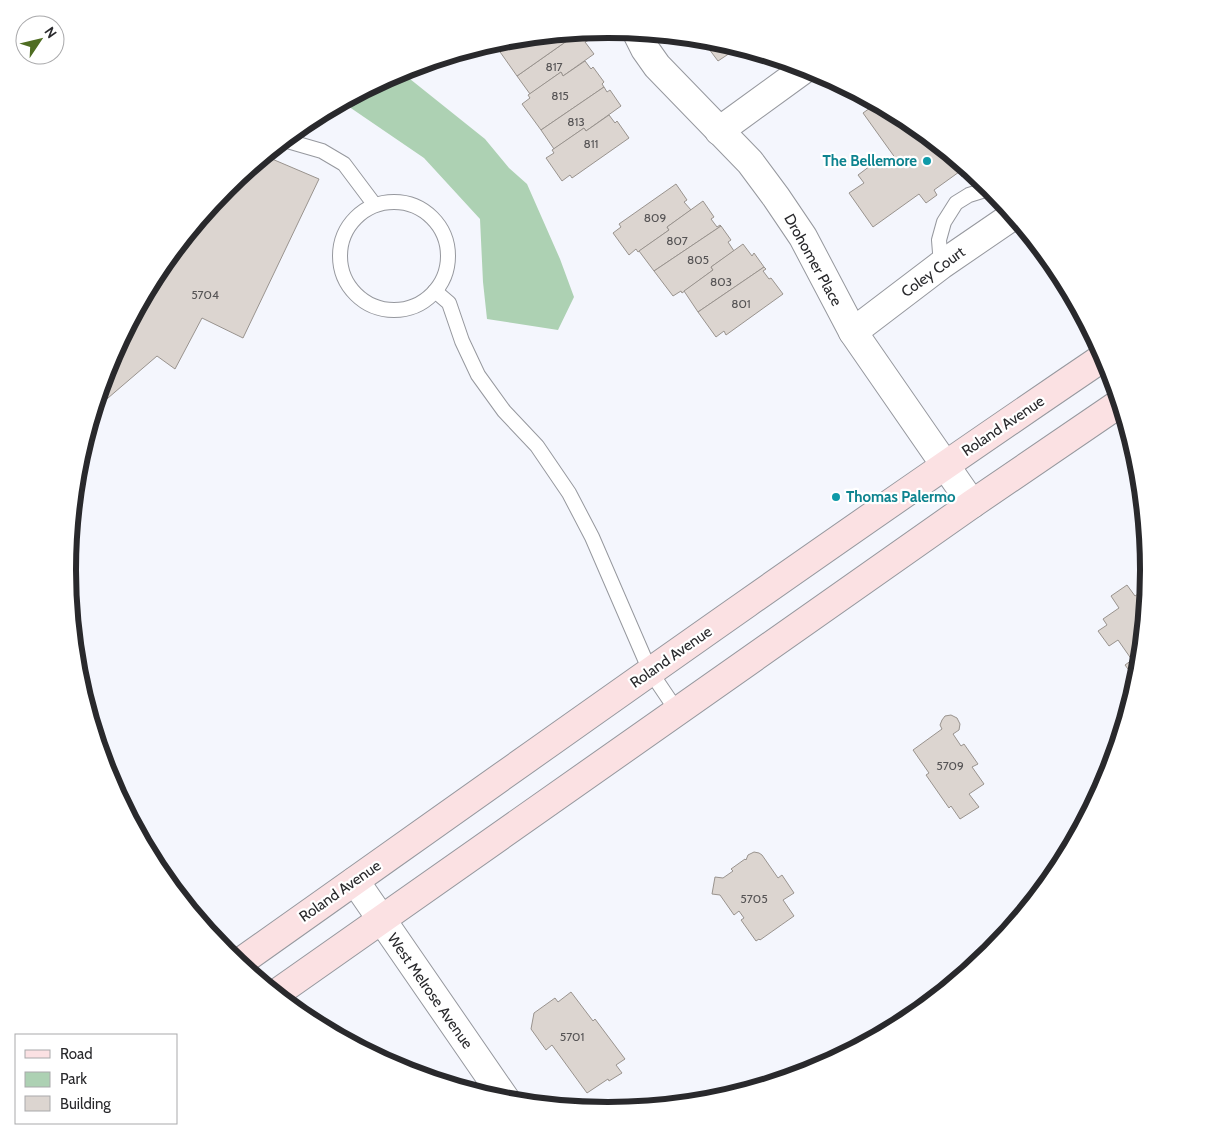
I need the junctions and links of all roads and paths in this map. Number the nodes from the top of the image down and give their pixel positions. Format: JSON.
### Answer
{"nodes":[{"id":1,"x":640,"y":39,"type":"edge"},
{"id":2,"x":799,"y":73,"type":"edge"},
{"id":3,"x":719,"y":131,"type":"junction"},
{"id":4,"x":292,"y":142,"type":"edge"},
{"id":5,"x":982,"y":191,"type":"edge"},
{"id":6,"x":374,"y":204,"type":"junction"},
{"id":7,"x":1008,"y":219,"type":"edge"},
{"id":8,"x":942,"y":265,"type":"junction"},
{"id":9,"x":435,"y":291,"type":"junction"},
{"id":10,"x":853,"y":332,"type":"junction"},
{"id":11,"x":1098,"y":361,"type":"edge"},
{"id":12,"x":1115,"y":407,"type":"edge"},
{"id":13,"x":944,"y":465,"type":"junction"},
{"id":14,"x":972,"y":504,"type":"junction"},
{"id":15,"x":650,"y":671,"type":"junction"},
{"id":16,"x":677,"y":711,"type":"junction"},
{"id":17,"x":355,"y":881,"type":"junction"},
{"id":18,"x":382,"y":920,"type":"junction"},
{"id":19,"x":246,"y":958,"type":"edge"},
{"id":20,"x":283,"y":990,"type":"edge"},
{"id":21,"x":499,"y":1090,"type":"edge"}],
"edges":[{"from":1,"to":3,"type":"street","name":"Drohomer Place"},
{"from":2,"to":3,"type":"street"},
{"from":3,"to":10,"type":"street","name":"Drohomer Place"},
{"from":4,"to":6,"type":"lane"},
{"from":5,"to":8,"type":"lane"},
{"from":6,"to":9,"type":"lane"},
{"from":6,"to":9,"type":"lane"},
{"from":7,"to":8,"type":"street","name":"Coley Court"},
{"from":8,"to":10,"type":"street","name":"Coley Court"},
{"from":9,"to":15,"type":"lane"},
{"from":10,"to":13,"type":"street","name":"Drohomer Place"},
{"from":11,"to":13,"type":"street","name":"Roland Avenue"},
{"from":12,"to":14,"type":"street"},
{"from":13,"to":14,"type":"street","name":"Drohomer Place"},
{"from":13,"to":15,"type":"street","name":"Roland Avenue"},
{"from":14,"to":16,"type":"street"},
{"from":15,"to":16,"type":"lane"},
{"from":15,"to":17,"type":"street","name":"Roland Avenue"},
{"from":16,"to":18,"type":"street"},
{"from":17,"to":18,"type":"street","name":"West Melrose Avenue"},
{"from":17,"to":19,"type":"street","name":"Roland Avenue"},
{"from":18,"to":20,"type":"street"},
{"from":18,"to":21,"type":"street","name":"West Melrose Avenue"}]}
